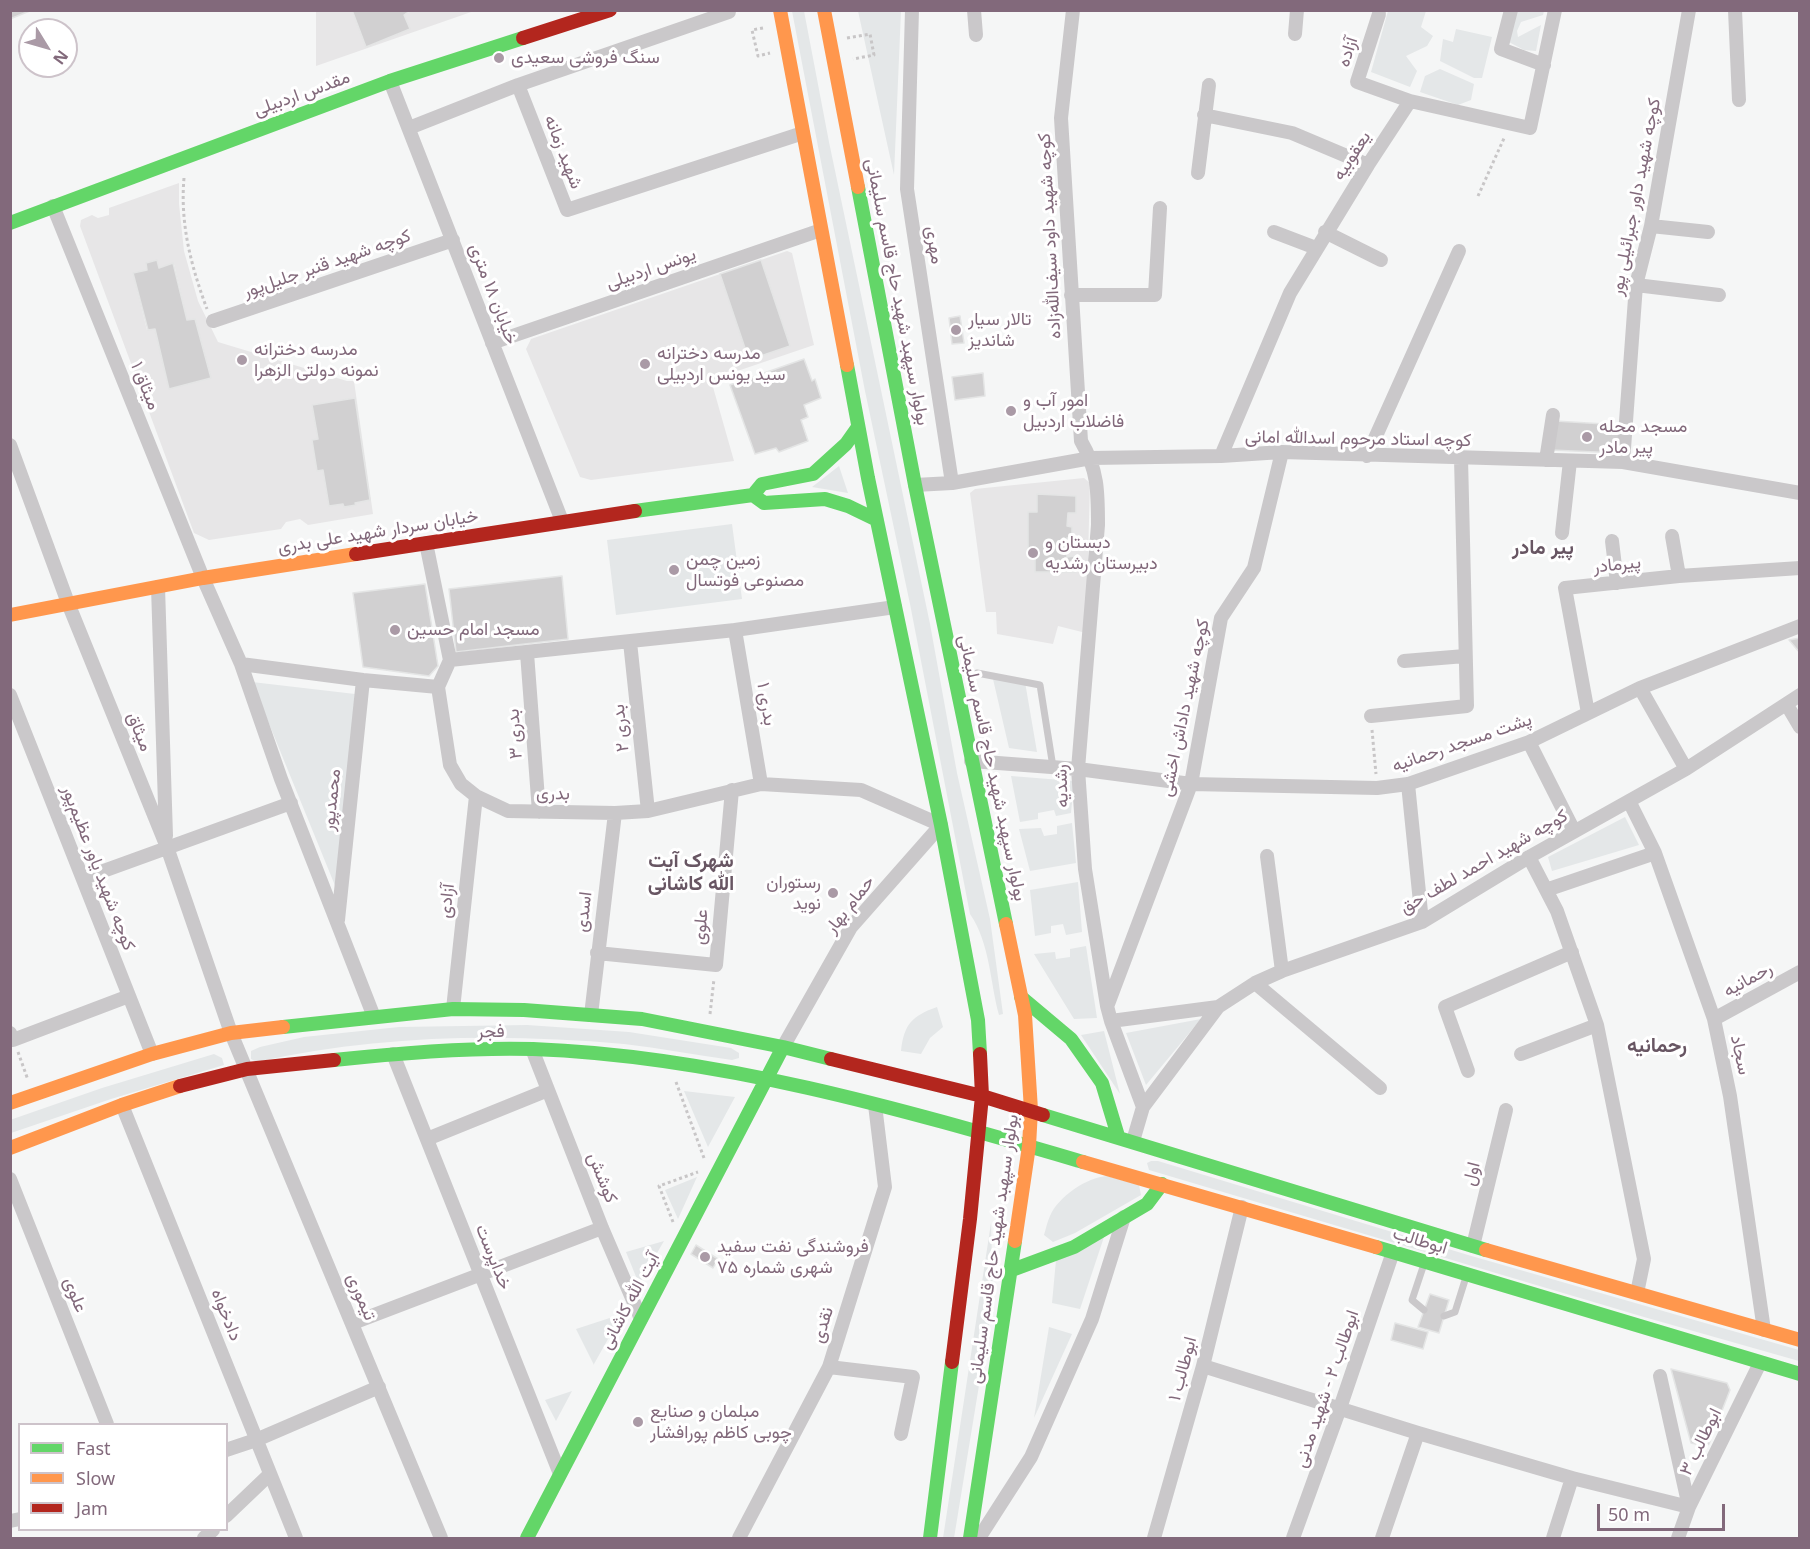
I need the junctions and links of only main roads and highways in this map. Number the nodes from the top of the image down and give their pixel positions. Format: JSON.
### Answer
{"nodes":[{"id":1,"x":610,"y":10,"type":"edge"},
{"id":2,"x":780,"y":10,"type":"edge"},
{"id":3,"x":824,"y":10,"type":"edge"},
{"id":4,"x":10,"y":223,"type":"edge"},
{"id":5,"x":858,"y":427,"type":"junction"},
{"id":6,"x":753,"y":495,"type":"junction"},
{"id":7,"x":877,"y":520,"type":"junction"},
{"id":8,"x":10,"y":615,"type":"edge"},
{"id":9,"x":1021,"y":997,"type":"junction"},
{"id":10,"x":783,"y":1047,"type":"junction"},
{"id":11,"x":765,"y":1080,"type":"junction"},
{"id":12,"x":982,"y":1096,"type":"junction"},
{"id":13,"x":10,"y":1103,"type":"edge"},
{"id":14,"x":1031,"y":1110,"type":"junction"},
{"id":15,"x":978,"y":1132,"type":"junction"},
{"id":16,"x":1118,"y":1136,"type":"junction"},
{"id":17,"x":1029,"y":1146,"type":"junction"},
{"id":18,"x":10,"y":1148,"type":"edge"},
{"id":19,"x":1162,"y":1184,"type":"junction"},
{"id":20,"x":1012,"y":1270,"type":"junction"},
{"id":21,"x":1800,"y":1340,"type":"edge"},
{"id":22,"x":1800,"y":1374,"type":"edge"},
{"id":23,"x":527,"y":1539,"type":"edge"},
{"id":24,"x":930,"y":1539,"type":"edge"},
{"id":25,"x":970,"y":1539,"type":"edge"}],
"edges":[{"from":1,"to":4,"type":"main road","name":"مقدس اردبیلی"},
{"from":2,"to":5,"type":"main road","name":"بولوار سپهبد شهید حاج قاسم سلیمانی"},
{"from":3,"to":9,"type":"main road","name":"بولوار سپهبد شهید حاج قاسم سلیمانی"},
{"from":5,"to":6,"type":"main road","name":"خیابان سردار شهید علی بدری"},
{"from":5,"to":7,"type":"main road","name":"بولوار سپهبد شهید حاج قاسم سلیمانی"},
{"from":6,"to":7,"type":"main road","name":"خیابان سردار شهید علی بدری"},
{"from":6,"to":8,"type":"main road","name":"خیابان سردار شهید علی بدری"},
{"from":7,"to":12,"type":"main road","name":"بولوار سپهبد شهید حاج قاسم سلیمانی"},
{"from":9,"to":14,"type":"main road","name":"بولوار سپهبد شهید حاج قاسم سلیمانی"},
{"from":9,"to":16,"type":"main road"},
{"from":10,"to":11,"type":"main road","name":"آیت الله کاشانی"},
{"from":10,"to":12,"type":"main road","name":"فجر"},
{"from":10,"to":13,"type":"main road","name":"فجر"},
{"from":11,"to":15,"type":"main road","name":"فجر"},
{"from":11,"to":18,"type":"main road","name":"فجر"},
{"from":11,"to":23,"type":"main road","name":"آیت الله کاشانی"},
{"from":12,"to":14,"type":"main road","name":"فجر"},
{"from":12,"to":15,"type":"main road","name":"بولوار سپهبد شهید حاج قاسم سلیمانی"},
{"from":14,"to":16,"type":"main road","name":"ابوطالب"},
{"from":14,"to":17,"type":"main road","name":"بولوار سپهبد شهید حاج قاسم سلیمانی"},
{"from":15,"to":17,"type":"main road","name":"فجر"},
{"from":15,"to":24,"type":"main road","name":"بولوار سپهبد شهید حاج قاسم سلیمانی"},
{"from":16,"to":21,"type":"main road","name":"ابوطالب"},
{"from":17,"to":19,"type":"main road","name":"ابوطالب"},
{"from":17,"to":20,"type":"main road","name":"بولوار سپهبد شهید حاج قاسم سلیمانی"},
{"from":19,"to":20,"type":"main road"},
{"from":19,"to":22,"type":"main road","name":"ابوطالب"},
{"from":20,"to":25,"type":"main road","name":"بولوار سپهبد شهید حاج قاسم سلیمانی"}]}
